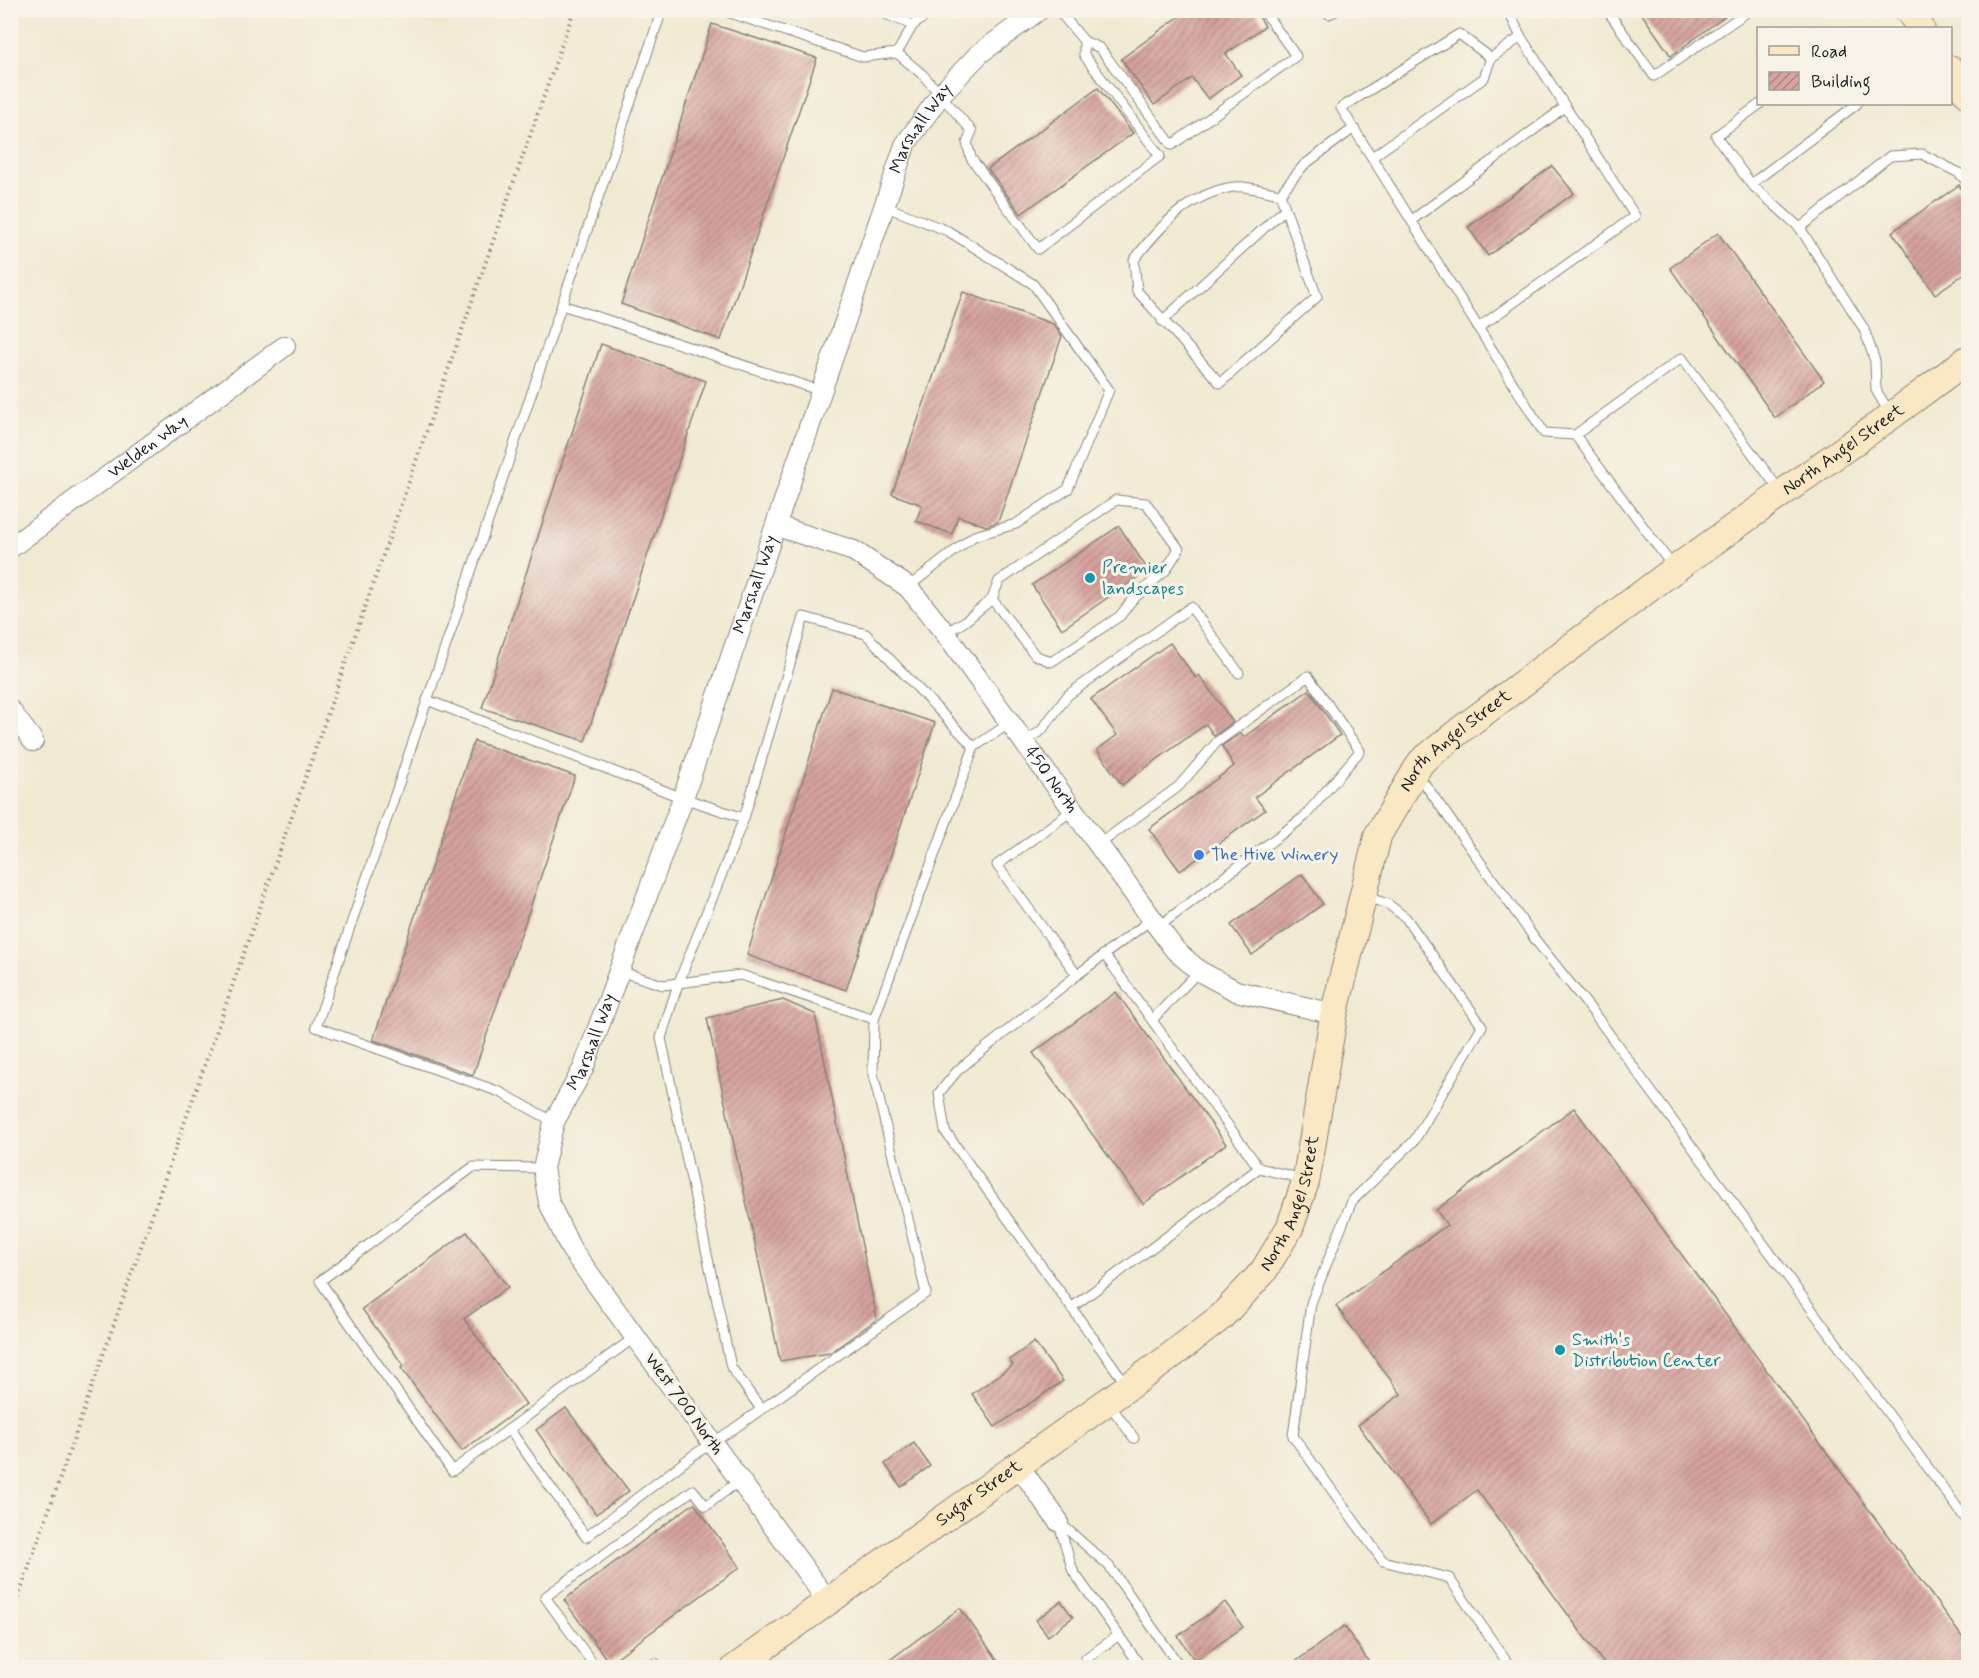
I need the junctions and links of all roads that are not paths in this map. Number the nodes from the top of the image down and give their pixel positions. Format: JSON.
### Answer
{"nodes":[{"id":1,"x":662,"y":10,"type":"edge"},
{"id":2,"x":721,"y":10,"type":"edge"},
{"id":3,"x":874,"y":10,"type":"edge"},
{"id":4,"x":934,"y":10,"type":"edge"},
{"id":5,"x":1039,"y":10,"type":"edge"},
{"id":6,"x":1058,"y":10,"type":"edge"},
{"id":7,"x":1263,"y":10,"type":"edge"},
{"id":8,"x":1325,"y":10,"type":"edge"},
{"id":9,"x":1338,"y":10,"type":"edge"},
{"id":10,"x":1508,"y":10,"type":"edge"},
{"id":11,"x":1607,"y":10,"type":"edge"},
{"id":12,"x":1750,"y":10,"type":"edge"},
{"id":13,"x":1908,"y":10,"type":"edge"},
{"id":14,"x":913,"y":25,"type":"junction"},
{"id":15,"x":1920,"y":27,"type":"edge"},
{"id":16,"x":1521,"y":37,"type":"junction"},
{"id":17,"x":1084,"y":41,"type":"junction"},
{"id":18,"x":897,"y":53,"type":"junction"},
{"id":19,"x":1491,"y":58,"type":"junction"},
{"id":20,"x":1952,"y":72,"type":"edge"},
{"id":21,"x":941,"y":94,"type":"junction"},
{"id":22,"x":1968,"y":94,"type":"edge"},
{"id":23,"x":1759,"y":105,"type":"edge"},
{"id":24,"x":1856,"y":105,"type":"edge"},
{"id":25,"x":1565,"y":106,"type":"junction"},
{"id":26,"x":1354,"y":128,"type":"junction"},
{"id":27,"x":1372,"y":157,"type":"junction"},
{"id":28,"x":1968,"y":183,"type":"edge"},
{"id":29,"x":1751,"y":184,"type":"junction"},
{"id":30,"x":1280,"y":194,"type":"junction"},
{"id":31,"x":884,"y":206,"type":"junction"},
{"id":32,"x":1285,"y":209,"type":"junction"},
{"id":33,"x":1412,"y":220,"type":"junction"},
{"id":34,"x":1800,"y":228,"type":"junction"},
{"id":35,"x":562,"y":305,"type":"junction"},
{"id":36,"x":1162,"y":321,"type":"junction"},
{"id":37,"x":1478,"y":328,"type":"junction"},
{"id":38,"x":285,"y":346,"type":"dead end"},
{"id":39,"x":1968,"y":359,"type":"edge"},
{"id":40,"x":821,"y":391,"type":"junction"},
{"id":41,"x":1891,"y":416,"type":"junction"},
{"id":42,"x":1575,"y":435,"type":"junction"},
{"id":43,"x":1781,"y":493,"type":"junction"},
{"id":44,"x":777,"y":526,"type":"junction"},
{"id":45,"x":10,"y":548,"type":"edge"},
{"id":46,"x":1674,"y":569,"type":"junction"},
{"id":47,"x":908,"y":587,"type":"junction"},
{"id":48,"x":992,"y":599,"type":"junction"},
{"id":49,"x":945,"y":633,"type":"junction"},
{"id":50,"x":1239,"y":673,"type":"dead end"},
{"id":51,"x":427,"y":700,"type":"junction"},
{"id":52,"x":10,"y":710,"type":"edge"},
{"id":53,"x":1010,"y":723,"type":"junction"},
{"id":54,"x":33,"y":741,"type":"dead end"},
{"id":55,"x":1024,"y":742,"type":"junction"},
{"id":56,"x":974,"y":747,"type":"junction"},
{"id":57,"x":1416,"y":771,"type":"junction"},
{"id":58,"x":683,"y":798,"type":"junction"},
{"id":59,"x":1073,"y":810,"type":"junction"},
{"id":60,"x":744,"y":818,"type":"junction"},
{"id":61,"x":1098,"y":845,"type":"junction"},
{"id":62,"x":1363,"y":896,"type":"junction"},
{"id":63,"x":1155,"y":923,"type":"junction"},
{"id":64,"x":1104,"y":954,"type":"junction"},
{"id":65,"x":619,"y":971,"type":"junction"},
{"id":66,"x":1199,"y":971,"type":"junction"},
{"id":67,"x":1077,"y":975,"type":"junction"},
{"id":68,"x":678,"y":984,"type":"junction"},
{"id":69,"x":1334,"y":1014,"type":"junction"},
{"id":70,"x":874,"y":1019,"type":"junction"},
{"id":71,"x":1152,"y":1020,"type":"junction"},
{"id":72,"x":554,"y":1122,"type":"junction"},
{"id":73,"x":543,"y":1168,"type":"junction"},
{"id":74,"x":1259,"y":1168,"type":"junction"},
{"id":75,"x":1306,"y":1180,"type":"junction"},
{"id":76,"x":549,"y":1203,"type":"joint"},
{"id":77,"x":1071,"y":1308,"type":"junction"},
{"id":78,"x":1221,"y":1317,"type":"joint"},
{"id":79,"x":635,"y":1337,"type":"junction"},
{"id":80,"x":1118,"y":1394,"type":"junction"},
{"id":81,"x":761,"y":1409,"type":"junction"},
{"id":82,"x":509,"y":1429,"type":"junction"},
{"id":83,"x":1134,"y":1438,"type":"dead end"},
{"id":84,"x":712,"y":1443,"type":"junction"},
{"id":85,"x":1018,"y":1465,"type":"junction"},
{"id":86,"x":740,"y":1480,"type":"junction"},
{"id":87,"x":1058,"y":1521,"type":"junction"},
{"id":88,"x":1968,"y":1522,"type":"edge"},
{"id":89,"x":827,"y":1600,"type":"junction"},
{"id":90,"x":1119,"y":1635,"type":"junction"},
{"id":91,"x":596,"y":1668,"type":"edge"},
{"id":92,"x":648,"y":1668,"type":"edge"},
{"id":93,"x":659,"y":1668,"type":"edge"},
{"id":94,"x":735,"y":1668,"type":"edge"},
{"id":95,"x":1092,"y":1668,"type":"edge"},
{"id":96,"x":1142,"y":1668,"type":"edge"},
{"id":97,"x":1181,"y":1668,"type":"edge"},
{"id":98,"x":1511,"y":1668,"type":"edge"}],
"edges":[{"from":1,"to":35,"type":"lane"},
{"from":2,"to":18,"type":"lane"},
{"from":3,"to":14,"type":"lane"},
{"from":4,"to":14,"type":"lane"},
{"from":5,"to":21,"type":"street","name":"Marshall Way"},
{"from":6,"to":17,"type":"lane"},
{"from":7,"to":17,"type":"lane"},
{"from":8,"to":9,"type":"lane"},
{"from":10,"to":16,"type":"lane"},
{"from":11,"to":12,"type":"lane"},
{"from":13,"to":15,"type":"street"},
{"from":14,"to":18,"type":"lane"},
{"from":16,"to":19,"type":"lane"},
{"from":16,"to":25,"type":"lane"},
{"from":17,"to":21,"type":"lane"},
{"from":18,"to":21,"type":"lane"},
{"from":19,"to":26,"type":"lane"},
{"from":19,"to":27,"type":"lane"},
{"from":20,"to":22,"type":"street"},
{"from":21,"to":31,"type":"street","name":"Marshall Way"},
{"from":23,"to":29,"type":"lane"},
{"from":24,"to":29,"type":"lane"},
{"from":25,"to":33,"type":"lane"},
{"from":25,"to":37,"type":"lane"},
{"from":26,"to":27,"type":"lane"},
{"from":26,"to":30,"type":"lane"},
{"from":27,"to":33,"type":"lane"},
{"from":28,"to":34,"type":"lane"},
{"from":29,"to":34,"type":"lane"},
{"from":30,"to":32,"type":"lane"},
{"from":30,"to":36,"type":"lane"},
{"from":31,"to":40,"type":"street","name":"Marshall Way"},
{"from":31,"to":47,"type":"lane"},
{"from":32,"to":36,"type":"lane"},
{"from":32,"to":36,"type":"lane"},
{"from":33,"to":37,"type":"lane"},
{"from":34,"to":41,"type":"lane"},
{"from":35,"to":40,"type":"lane"},
{"from":35,"to":51,"type":"lane"},
{"from":37,"to":42,"type":"lane"},
{"from":38,"to":45,"type":"street","name":"Welden Way"},
{"from":39,"to":41,"type":"street","name":"North Angel Street"},
{"from":40,"to":44,"type":"street","name":"Marshall Way"},
{"from":41,"to":43,"type":"street","name":"North Angel Street"},
{"from":42,"to":43,"type":"lane"},
{"from":42,"to":46,"type":"lane"},
{"from":43,"to":46,"type":"street","name":"North Angel Street"},
{"from":44,"to":47,"type":"street","name":"450 North"},
{"from":44,"to":58,"type":"street","name":"Marshall Way"},
{"from":46,"to":57,"type":"street","name":"North Angel Street"},
{"from":47,"to":49,"type":"street","name":"450 North"},
{"from":48,"to":48,"type":"lane"},
{"from":48,"to":49,"type":"lane"},
{"from":49,"to":53,"type":"street","name":"450 North"},
{"from":50,"to":55,"type":"lane"},
{"from":51,"to":58,"type":"lane"},
{"from":51,"to":72,"type":"lane"},
{"from":52,"to":54,"type":"street"},
{"from":53,"to":55,"type":"street","name":"450 North"},
{"from":53,"to":56,"type":"lane"},
{"from":55,"to":59,"type":"street","name":"450 North"},
{"from":56,"to":60,"type":"lane"},
{"from":56,"to":70,"type":"lane"},
{"from":57,"to":62,"type":"street","name":"North Angel Street"},
{"from":57,"to":88,"type":"lane"},
{"from":58,"to":60,"type":"lane"},
{"from":58,"to":65,"type":"street","name":"Marshall Way"},
{"from":59,"to":61,"type":"street","name":"450 North"},
{"from":59,"to":67,"type":"lane"},
{"from":60,"to":68,"type":"lane"},
{"from":61,"to":63,"type":"street","name":"450 North"},
{"from":61,"to":63,"type":"lane"},
{"from":62,"to":69,"type":"street","name":"North Angel Street"},
{"from":62,"to":98,"type":"lane"},
{"from":63,"to":64,"type":"lane"},
{"from":63,"to":66,"type":"street","name":"450 North"},
{"from":64,"to":67,"type":"lane"},
{"from":64,"to":71,"type":"lane"},
{"from":65,"to":68,"type":"lane"},
{"from":65,"to":72,"type":"street","name":"Marshall Way"},
{"from":66,"to":69,"type":"street","name":"450 North"},
{"from":66,"to":71,"type":"lane"},
{"from":67,"to":77,"type":"lane"},
{"from":68,"to":70,"type":"lane"},
{"from":68,"to":81,"type":"lane"},
{"from":69,"to":75,"type":"street","name":"North Angel Street"},
{"from":70,"to":81,"type":"lane"},
{"from":71,"to":74,"type":"lane"},
{"from":72,"to":73,"type":"street","name":"Marshall Way"},
{"from":73,"to":76,"type":"street","name":"Marshall Way"},
{"from":73,"to":82,"type":"lane"},
{"from":74,"to":75,"type":"lane"},
{"from":74,"to":77,"type":"lane"},
{"from":75,"to":78,"type":"street","name":"North Angel Street"},
{"from":76,"to":79,"type":"street","name":"West 700 North"},
{"from":77,"to":80,"type":"lane"},
{"from":78,"to":80,"type":"street","name":"Sugar Street"},
{"from":79,"to":82,"type":"lane"},
{"from":79,"to":84,"type":"street","name":"West 700 North"},
{"from":80,"to":83,"type":"lane"},
{"from":80,"to":85,"type":"street","name":"Sugar Street"},
{"from":81,"to":84,"type":"lane"},
{"from":82,"to":84,"type":"lane"},
{"from":84,"to":86,"type":"street","name":"West 700 North"},
{"from":85,"to":87,"type":"street"},
{"from":85,"to":89,"type":"street","name":"Sugar Street"},
{"from":86,"to":89,"type":"street","name":"West 700 North"},
{"from":86,"to":91,"type":"lane"},
{"from":87,"to":90,"type":"lane"},
{"from":87,"to":97,"type":"lane"},
{"from":89,"to":94,"type":"street","name":"Sugar Street"},
{"from":90,"to":95,"type":"lane"},
{"from":90,"to":96,"type":"lane"},
{"from":92,"to":93,"type":"lane"}]}
